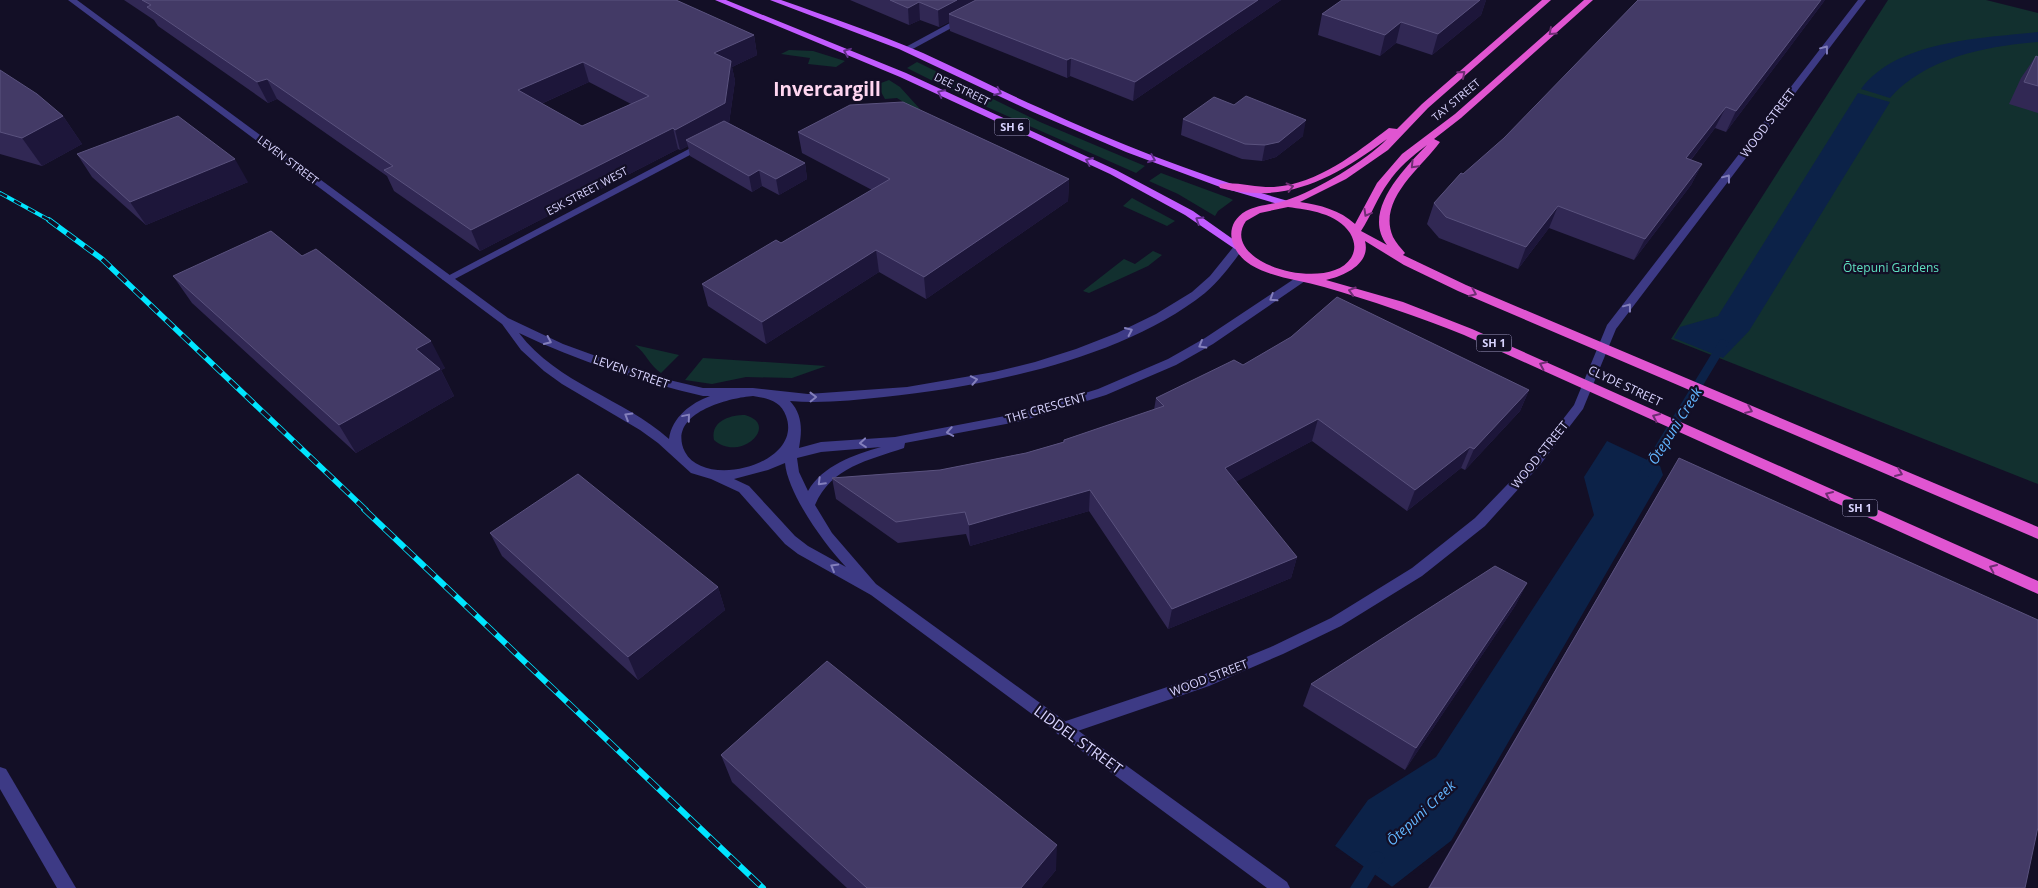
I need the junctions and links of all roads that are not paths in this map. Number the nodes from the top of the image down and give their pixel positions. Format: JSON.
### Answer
{"nodes":[{"id":1,"x":72,"y":0,"type":"edge"},
{"id":2,"x":719,"y":0,"type":"edge"},
{"id":3,"x":774,"y":0,"type":"edge"},
{"id":4,"x":1547,"y":0,"type":"edge"},
{"id":5,"x":1589,"y":0,"type":"edge"},
{"id":6,"x":1862,"y":0,"type":"edge"},
{"id":7,"x":974,"y":14,"type":"edge"},
{"id":8,"x":906,"y":49,"type":"junction"},
{"id":9,"x":1425,"y":106,"type":"junction"},
{"id":10,"x":1458,"y":116,"type":"junction"},
{"id":11,"x":713,"y":139,"type":"edge"},
{"id":12,"x":1224,"y":186,"type":"junction"},
{"id":13,"x":1288,"y":204,"type":"junction"},
{"id":14,"x":1355,"y":232,"type":"junction"},
{"id":15,"x":1239,"y":247,"type":"junction"},
{"id":16,"x":1429,"y":272,"type":"junction"},
{"id":17,"x":447,"y":278,"type":"junction"},
{"id":18,"x":1304,"y":278,"type":"junction"},
{"id":19,"x":504,"y":321,"type":"junction"},
{"id":20,"x":1603,"y":348,"type":"junction"},
{"id":21,"x":1587,"y":385,"type":"junction"},
{"id":22,"x":736,"y":392,"type":"junction"},
{"id":23,"x":764,"y":394,"type":"junction"},
{"id":24,"x":796,"y":426,"type":"junction"},
{"id":25,"x":929,"y":436,"type":"junction"},
{"id":26,"x":790,"y":455,"type":"junction"},
{"id":27,"x":680,"y":456,"type":"junction"},
{"id":28,"x":763,"y":467,"type":"junction"},
{"id":29,"x":715,"y":475,"type":"junction"},
{"id":30,"x":809,"y":504,"type":"junction"},
{"id":31,"x":2038,"y":533,"type":"edge"},
{"id":32,"x":2038,"y":588,"type":"edge"},
{"id":33,"x":876,"y":591,"type":"junction"},
{"id":34,"x":1063,"y":729,"type":"junction"},
{"id":35,"x":0,"y":774,"type":"edge"},
{"id":36,"x":67,"y":888,"type":"edge"},
{"id":37,"x":1281,"y":888,"type":"edge"}],
"edges":[{"from":1,"to":17,"type":"street","name":"LEVEN STREET"},
{"from":15,"to":2,"type":"main road","name":"DEE STREET","number":"SH 6","one_way":true},
{"from":3,"to":8,"type":"main road","name":"DEE STREET","number":"SH 6"},
{"from":9,"to":4,"type":"highway","name":"TAY STREET","one_way":true},
{"from":5,"to":10,"type":"highway","name":"TAY STREET","one_way":true},
{"from":20,"to":6,"type":"street","name":"WOOD STREET","one_way":true},
{"from":7,"to":8,"type":"street"},
{"from":8,"to":12,"type":"main road","name":"DEE STREET","number":"SH 6","one_way":true},
{"from":12,"to":9,"type":"highway","one_way":true},
{"from":9,"to":13,"type":"highway","name":"TAY STREET"},
{"from":10,"to":14,"type":"highway","name":"TAY STREET","one_way":true},
{"from":10,"to":16,"type":"highway","one_way":true},
{"from":11,"to":17,"type":"street","name":"ESK STREET WEST"},
{"from":12,"to":13,"type":"main road","name":"DEE STREET","number":"SH 6"},
{"from":13,"to":14,"type":"highway"},
{"from":13,"to":15,"type":"highway"},
{"from":14,"to":16,"type":"highway","name":"CLYDE STREET"},
{"from":14,"to":18,"type":"highway","number":"SH 1"},
{"from":15,"to":18,"type":"highway","number":"SH 1"},
{"from":23,"to":15,"type":"street","one_way":true},
{"from":16,"to":20,"type":"highway","name":"CLYDE STREET","one_way":true},
{"from":17,"to":19,"type":"street","name":"LEVEN STREET"},
{"from":21,"to":18,"type":"highway","name":"CLYDE STREET","number":"SH 1","one_way":true},
{"from":18,"to":25,"type":"street","name":"THE CRESCENT","one_way":true},
{"from":19,"to":22,"type":"street","name":"LEVEN STREET","one_way":true},
{"from":27,"to":19,"type":"street","name":"LEVEN STREET","one_way":true},
{"from":20,"to":21,"type":"street","name":"WOOD STREET"},
{"from":20,"to":31,"type":"highway","name":"CLYDE STREET","one_way":true},
{"from":32,"to":21,"type":"highway","name":"CLYDE STREET","number":"SH 1","one_way":true},
{"from":21,"to":34,"type":"street","name":"WOOD STREET"},
{"from":22,"to":23,"type":"street","name":"LEVEN STREET"},
{"from":27,"to":22,"type":"street","one_way":true},
{"from":23,"to":24,"type":"street"},
{"from":24,"to":26,"type":"street","name":"LIDDEL STREET"},
{"from":24,"to":28,"type":"street"},
{"from":25,"to":26,"type":"street","name":"THE CRESCENT","one_way":true},
{"from":25,"to":30,"type":"street","one_way":true},
{"from":26,"to":28,"type":"street","name":"THE CRESCENT"},
{"from":26,"to":30,"type":"street","name":"LIDDEL STREET"},
{"from":27,"to":29,"type":"street","name":"LEVEN STREET"},
{"from":28,"to":29,"type":"street"},
{"from":33,"to":29,"type":"street","name":"LIDDEL STREET","one_way":true},
{"from":30,"to":33,"type":"street","name":"LIDDEL STREET"},
{"from":33,"to":34,"type":"street","name":"LIDDEL STREET"},
{"from":34,"to":37,"type":"street","name":"LIDDEL STREET"},
{"from":35,"to":36,"type":"street"}]}
